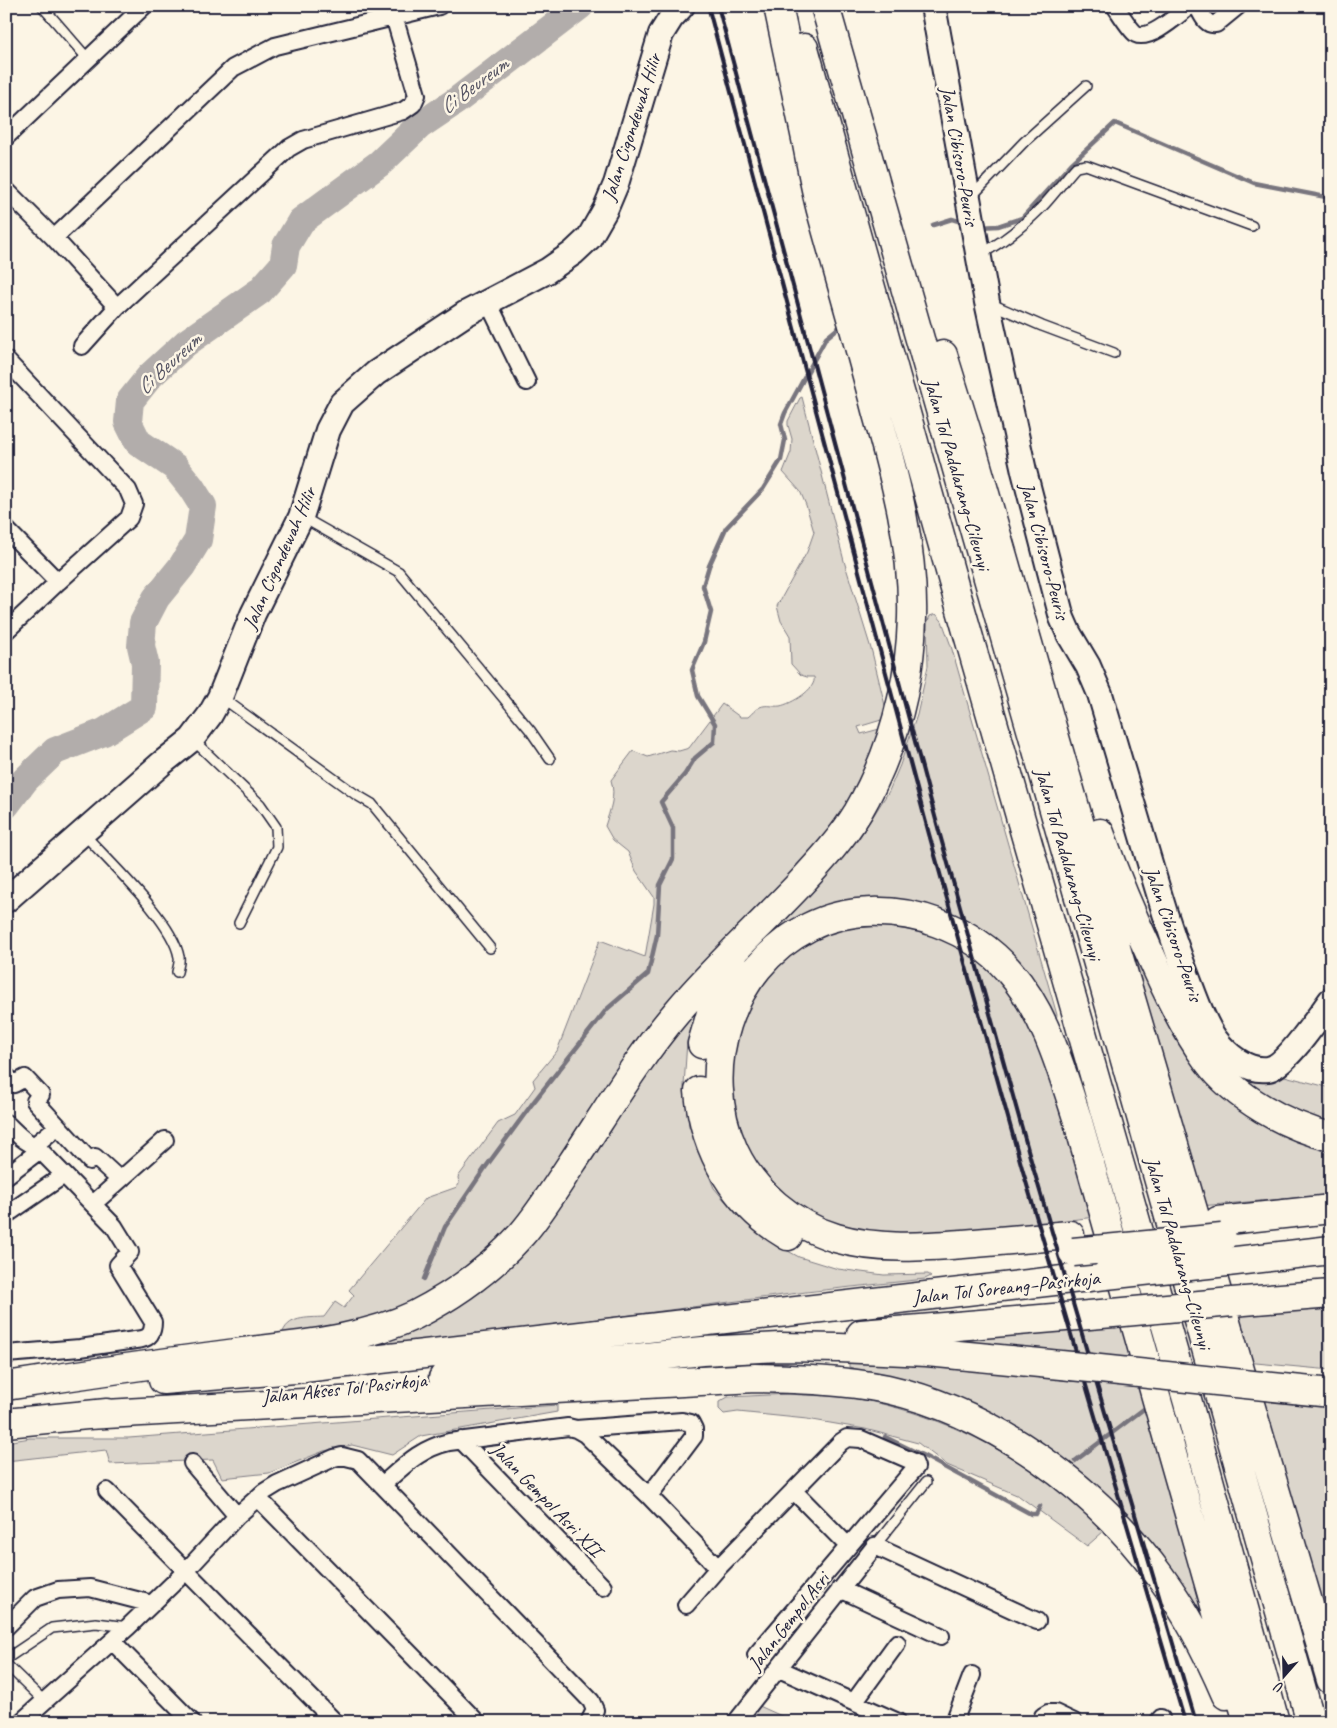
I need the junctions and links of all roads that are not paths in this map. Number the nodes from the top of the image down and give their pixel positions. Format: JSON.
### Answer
{"nodes":[{"id":1,"x":42,"y":6,"type":"edge"},
{"id":2,"x":144,"y":6,"type":"edge"},
{"id":3,"x":439,"y":6,"type":"edge"},
{"id":4,"x":682,"y":6,"type":"edge"},
{"id":5,"x":778,"y":6,"type":"edge"},
{"id":6,"x":792,"y":6,"type":"edge"},
{"id":7,"x":825,"y":6,"type":"edge"},
{"id":8,"x":933,"y":6,"type":"edge"},
{"id":9,"x":1115,"y":6,"type":"edge"},
{"id":10,"x":1190,"y":6,"type":"edge"},
{"id":11,"x":1197,"y":6,"type":"edge"},
{"id":12,"x":1238,"y":6,"type":"edge"},
{"id":13,"x":393,"y":11,"type":"edge"},
{"id":14,"x":88,"y":59,"type":"junction"},
{"id":15,"x":846,"y":83,"type":"junction"},
{"id":16,"x":1086,"y":86,"type":"dead end"},
{"id":17,"x":6,"y":137,"type":"edge"},
{"id":18,"x":6,"y":190,"type":"edge"},
{"id":19,"x":968,"y":205,"type":"junction"},
{"id":20,"x":1252,"y":226,"type":"dead end"},
{"id":21,"x":54,"y":238,"type":"junction"},
{"id":22,"x":977,"y":249,"type":"junction"},
{"id":23,"x":488,"y":302,"type":"junction"},
{"id":24,"x":987,"y":302,"type":"junction"},
{"id":25,"x":117,"y":307,"type":"junction"},
{"id":26,"x":82,"y":346,"type":"dead end"},
{"id":27,"x":1114,"y":353,"type":"dead end"},
{"id":28,"x":6,"y":360,"type":"edge"},
{"id":29,"x":527,"y":382,"type":"dead end"},
{"id":30,"x":301,"y":517,"type":"junction"},
{"id":31,"x":6,"y":529,"type":"edge"},
{"id":32,"x":1006,"y":565,"type":"junction"},
{"id":33,"x":58,"y":582,"type":"junction"},
{"id":34,"x":6,"y":631,"type":"edge"},
{"id":35,"x":220,"y":697,"type":"junction"},
{"id":36,"x":192,"y":739,"type":"junction"},
{"id":37,"x":550,"y":760,"type":"dead end"},
{"id":38,"x":83,"y":832,"type":"junction"},
{"id":39,"x":785,"y":899,"type":"junction"},
{"id":40,"x":6,"y":900,"type":"edge"},
{"id":41,"x":239,"y":923,"type":"dead end"},
{"id":42,"x":490,"y":948,"type":"dead end"},
{"id":43,"x":177,"y":972,"type":"dead end"},
{"id":44,"x":1331,"y":1000,"type":"edge"},
{"id":45,"x":6,"y":1076,"type":"edge"},
{"id":46,"x":6,"y":1123,"type":"edge"},
{"id":47,"x":58,"y":1126,"type":"junction"},
{"id":48,"x":1331,"y":1137,"type":"edge"},
{"id":49,"x":165,"y":1140,"type":"dead end"},
{"id":50,"x":37,"y":1147,"type":"junction"},
{"id":51,"x":64,"y":1175,"type":"junction"},
{"id":52,"x":6,"y":1176,"type":"edge"},
{"id":53,"x":120,"y":1180,"type":"junction"},
{"id":54,"x":93,"y":1204,"type":"junction"},
{"id":55,"x":1331,"y":1209,"type":"edge"},
{"id":56,"x":6,"y":1215,"type":"edge"},
{"id":57,"x":1331,"y":1227,"type":"edge"},
{"id":58,"x":1072,"y":1244,"type":"junction"},
{"id":59,"x":1223,"y":1246,"type":"junction"},
{"id":60,"x":1331,"y":1250,"type":"edge"},
{"id":61,"x":1331,"y":1260,"type":"edge"},
{"id":62,"x":1331,"y":1294,"type":"edge"},
{"id":63,"x":681,"y":1324,"type":"joint"},
{"id":64,"x":683,"y":1353,"type":"junction"},
{"id":65,"x":6,"y":1354,"type":"edge"},
{"id":66,"x":6,"y":1386,"type":"edge"},
{"id":67,"x":6,"y":1394,"type":"edge"},
{"id":68,"x":1331,"y":1394,"type":"edge"},
{"id":69,"x":88,"y":1415,"type":"junction"},
{"id":70,"x":6,"y":1423,"type":"edge"},
{"id":71,"x":576,"y":1428,"type":"junction"},
{"id":72,"x":461,"y":1440,"type":"junction"},
{"id":73,"x":192,"y":1463,"type":"dead end"},
{"id":74,"x":926,"y":1482,"type":"dead end"},
{"id":75,"x":382,"y":1485,"type":"junction"},
{"id":76,"x":108,"y":1491,"type":"dead end"},
{"id":77,"x":794,"y":1491,"type":"junction"},
{"id":78,"x":649,"y":1496,"type":"junction"},
{"id":79,"x":258,"y":1498,"type":"junction"},
{"id":80,"x":237,"y":1516,"type":"junction"},
{"id":81,"x":848,"y":1546,"type":"junction"},
{"id":82,"x":875,"y":1546,"type":"junction"},
{"id":83,"x":718,"y":1568,"type":"junction"},
{"id":84,"x":186,"y":1571,"type":"junction"},
{"id":85,"x":603,"y":1587,"type":"dead end"},
{"id":86,"x":840,"y":1589,"type":"junction"},
{"id":87,"x":152,"y":1604,"type":"junction"},
{"id":88,"x":686,"y":1605,"type":"dead end"},
{"id":89,"x":1037,"y":1621,"type":"dead end"},
{"id":90,"x":6,"y":1626,"type":"edge"},
{"id":91,"x":128,"y":1627,"type":"junction"},
{"id":92,"x":941,"y":1636,"type":"dead end"},
{"id":93,"x":112,"y":1641,"type":"junction"},
{"id":94,"x":897,"y":1643,"type":"dead end"},
{"id":95,"x":756,"y":1655,"type":"dead end"},
{"id":96,"x":6,"y":1659,"type":"edge"},
{"id":97,"x":6,"y":1664,"type":"edge"},
{"id":98,"x":779,"y":1668,"type":"junction"},
{"id":99,"x":972,"y":1675,"type":"dead end"},
{"id":100,"x":1331,"y":1680,"type":"edge"},
{"id":101,"x":44,"y":1701,"type":"junction"},
{"id":102,"x":854,"y":1702,"type":"junction"},
{"id":103,"x":22,"y":1722,"type":"edge"},
{"id":104,"x":192,"y":1722,"type":"edge"},
{"id":105,"x":335,"y":1722,"type":"edge"},
{"id":106,"x":477,"y":1722,"type":"edge"},
{"id":107,"x":589,"y":1722,"type":"edge"},
{"id":108,"x":736,"y":1722,"type":"edge"},
{"id":109,"x":898,"y":1722,"type":"edge"},
{"id":110,"x":954,"y":1722,"type":"edge"},
{"id":111,"x":1041,"y":1722,"type":"edge"},
{"id":112,"x":1074,"y":1722,"type":"edge"},
{"id":113,"x":1237,"y":1722,"type":"edge"},
{"id":114,"x":1248,"y":1722,"type":"edge"},
{"id":115,"x":1275,"y":1722,"type":"edge"},
{"id":116,"x":1311,"y":1722,"type":"edge"}],
"edges":[{"from":1,"to":14,"type":"lane"},
{"from":2,"to":14,"type":"street"},
{"from":3,"to":13,"type":"street"},
{"from":4,"to":23,"type":"street","name":"Jalan Cigondewah Hilir"},
{"from":5,"to":39,"type":"highway"},
{"from":6,"to":115,"type":"highway","name":"Jalan Tol Padalarang–Cileunyi"},
{"from":7,"to":15,"type":"highway","name":"Jalan Tol Padalarang–Cileunyi"},
{"from":8,"to":19,"type":"street","name":"Jalan Cibisoro-Peuris"},
{"from":9,"to":10,"type":"street"},
{"from":11,"to":12,"type":"street"},
{"from":13,"to":21,"type":"street"},
{"from":13,"to":25,"type":"street"},
{"from":14,"to":17,"type":"street"},
{"from":15,"to":32,"type":"highway"},
{"from":15,"to":116,"type":"highway","name":"Jalan Tol Padalarang–Cileunyi"},
{"from":16,"to":19,"type":"lane"},
{"from":18,"to":21,"type":"street"},
{"from":19,"to":22,"type":"street","name":"Jalan Cibisoro-Peuris"},
{"from":20,"to":22,"type":"lane"},
{"from":21,"to":25,"type":"street"},
{"from":22,"to":24,"type":"street","name":"Jalan Cibisoro-Peuris"},
{"from":23,"to":29,"type":"street"},
{"from":23,"to":30,"type":"street","name":"Jalan Cigondewah Hilir"},
{"from":24,"to":27,"type":"lane"},
{"from":24,"to":44,"type":"street","name":"Jalan Cibisoro-Peuris"},
{"from":25,"to":26,"type":"street"},
{"from":28,"to":33,"type":"street"},
{"from":30,"to":35,"type":"street","name":"Jalan Cigondewah Hilir"},
{"from":30,"to":37,"type":"lane"},
{"from":31,"to":33,"type":"street"},
{"from":32,"to":48,"type":"highway"},
{"from":32,"to":100,"type":"highway"},
{"from":33,"to":34,"type":"street"},
{"from":35,"to":36,"type":"street","name":"Jalan Cigondewah Hilir"},
{"from":35,"to":42,"type":"lane"},
{"from":36,"to":38,"type":"street","name":"Jalan Cigondewah Hilir"},
{"from":36,"to":41,"type":"lane"},
{"from":38,"to":40,"type":"street","name":"Jalan Cigondewah Hilir"},
{"from":38,"to":43,"type":"lane"},
{"from":39,"to":58,"type":"highway"},
{"from":39,"to":66,"type":"highway"},
{"from":45,"to":47,"type":"street"},
{"from":46,"to":50,"type":"street"},
{"from":47,"to":50,"type":"street"},
{"from":47,"to":53,"type":"street"},
{"from":49,"to":53,"type":"street"},
{"from":50,"to":51,"type":"street"},
{"from":50,"to":52,"type":"street"},
{"from":51,"to":54,"type":"street"},
{"from":51,"to":56,"type":"street"},
{"from":53,"to":54,"type":"street"},
{"from":54,"to":65,"type":"street"},
{"from":55,"to":59,"type":"highway"},
{"from":57,"to":59,"type":"highway"},
{"from":58,"to":59,"type":"highway"},
{"from":58,"to":114,"type":"highway"},
{"from":59,"to":60,"type":"highway","name":"Jalan Tol Soreang–Pasirkoja"},
{"from":59,"to":61,"type":"highway"},
{"from":59,"to":63,"type":"highway","name":"Jalan Tol Soreang–Pasirkoja","bridge":true},
{"from":62,"to":64,"type":"highway","bridge":true},
{"from":63,"to":67,"type":"highway","name":"Jalan Akses Tol Pasirkoja"},
{"from":64,"to":68,"type":"highway","bridge":true},
{"from":64,"to":69,"type":"highway","name":"Jalan Akses Tol Pasirkoja"},
{"from":69,"to":70,"type":"highway","name":"Jalan Akses Tol Pasirkoja"},
{"from":69,"to":113,"type":"highway"},
{"from":71,"to":72,"type":"street"},
{"from":71,"to":78,"type":"street"},
{"from":71,"to":78,"type":"street"},
{"from":72,"to":75,"type":"street"},
{"from":72,"to":85,"type":"street","name":"Jalan Gempol Asri XII"},
{"from":73,"to":80,"type":"street"},
{"from":74,"to":82,"type":"lane"},
{"from":75,"to":79,"type":"street"},
{"from":75,"to":107,"type":"street"},
{"from":76,"to":84,"type":"street"},
{"from":77,"to":81,"type":"street"},
{"from":77,"to":81,"type":"street"},
{"from":77,"to":83,"type":"street"},
{"from":78,"to":83,"type":"street"},
{"from":79,"to":80,"type":"street"},
{"from":79,"to":106,"type":"street"},
{"from":80,"to":84,"type":"street"},
{"from":81,"to":95,"type":"street"},
{"from":82,"to":86,"type":"street","name":"Jalan Gempol Asri"},
{"from":82,"to":89,"type":"street"},
{"from":83,"to":88,"type":"street"},
{"from":84,"to":87,"type":"street"},
{"from":84,"to":105,"type":"street"},
{"from":86,"to":92,"type":"street"},
{"from":86,"to":98,"type":"street","name":"Jalan Gempol Asri"},
{"from":87,"to":90,"type":"street"},
{"from":87,"to":91,"type":"street"},
{"from":91,"to":93,"type":"street"},
{"from":91,"to":96,"type":"lane"},
{"from":93,"to":101,"type":"street"},
{"from":93,"to":104,"type":"street"},
{"from":94,"to":102,"type":"street"},
{"from":97,"to":101,"type":"lane"},
{"from":98,"to":102,"type":"street"},
{"from":98,"to":108,"type":"street","name":"Jalan Gempol Asri"},
{"from":99,"to":110,"type":"street"},
{"from":101,"to":103,"type":"street"},
{"from":102,"to":109,"type":"street"},
{"from":111,"to":112,"type":"street"}]}
